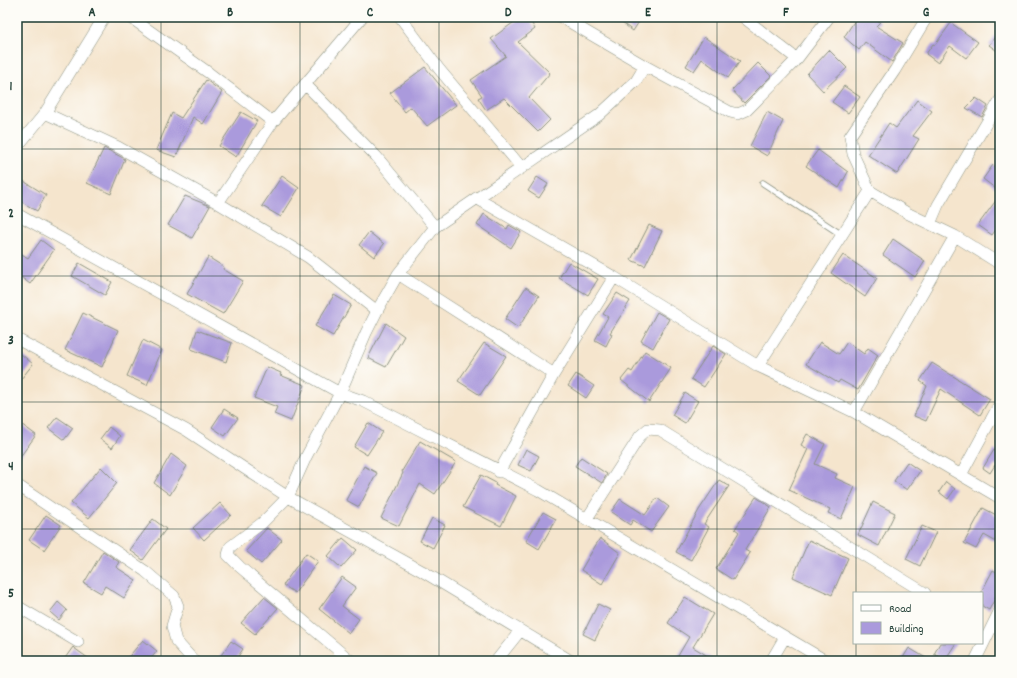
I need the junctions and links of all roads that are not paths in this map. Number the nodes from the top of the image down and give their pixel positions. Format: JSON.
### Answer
{"nodes":[{"id":1,"x":104,"y":17,"type":"edge"},
{"id":2,"x":130,"y":17,"type":"edge"},
{"id":3,"x":362,"y":17,"type":"edge"},
{"id":4,"x":400,"y":17,"type":"edge"},
{"id":5,"x":560,"y":17,"type":"edge"},
{"id":6,"x":743,"y":17,"type":"edge"},
{"id":7,"x":829,"y":17,"type":"edge"},
{"id":8,"x":927,"y":17,"type":"edge"},
{"id":9,"x":797,"y":60,"type":"junction"},
{"id":10,"x":645,"y":66,"type":"junction"},
{"id":11,"x":305,"y":84,"type":"junction"},
{"id":12,"x":1000,"y":100,"type":"edge"},
{"id":13,"x":45,"y":113,"type":"junction"},
{"id":14,"x":273,"y":122,"type":"junction"},
{"id":15,"x":17,"y":147,"type":"edge"},
{"id":16,"x":522,"y":168,"type":"junction"},
{"id":17,"x":763,"y":182,"type":"dead end"},
{"id":18,"x":870,"y":191,"type":"junction"},
{"id":19,"x":476,"y":198,"type":"junction"},
{"id":20,"x":218,"y":203,"type":"junction"},
{"id":21,"x":17,"y":214,"type":"edge"},
{"id":22,"x":930,"y":224,"type":"junction"},
{"id":23,"x":435,"y":227,"type":"junction"},
{"id":24,"x":842,"y":235,"type":"junction"},
{"id":25,"x":955,"y":236,"type":"junction"},
{"id":26,"x":1000,"y":264,"type":"edge"},
{"id":27,"x":398,"y":274,"type":"junction"},
{"id":28,"x":614,"y":277,"type":"junction"},
{"id":29,"x":377,"y":311,"type":"junction"},
{"id":30,"x":17,"y":339,"type":"edge"},
{"id":31,"x":758,"y":366,"type":"junction"},
{"id":32,"x":554,"y":374,"type":"junction"},
{"id":33,"x":340,"y":393,"type":"junction"},
{"id":34,"x":1000,"y":403,"type":"edge"},
{"id":35,"x":854,"y":412,"type":"junction"},
{"id":36,"x":499,"y":472,"type":"junction"},
{"id":37,"x":961,"y":475,"type":"junction"},
{"id":38,"x":17,"y":485,"type":"edge"},
{"id":39,"x":288,"y":496,"type":"junction"},
{"id":40,"x":1000,"y":498,"type":"edge"},
{"id":41,"x":586,"y":520,"type":"junction"},
{"id":42,"x":923,"y":592,"type":"edge"},
{"id":43,"x":17,"y":606,"type":"edge"},
{"id":44,"x":1000,"y":610,"type":"edge"},
{"id":45,"x":985,"y":630,"type":"edge"},
{"id":46,"x":520,"y":631,"type":"junction"},
{"id":47,"x":785,"y":637,"type":"junction"},
{"id":48,"x":78,"y":642,"type":"dead end"},
{"id":49,"x":980,"y":644,"type":"edge"},
{"id":50,"x":194,"y":661,"type":"edge"},
{"id":51,"x":351,"y":661,"type":"edge"},
{"id":52,"x":496,"y":661,"type":"edge"},
{"id":53,"x":571,"y":661,"type":"edge"},
{"id":54,"x":771,"y":661,"type":"edge"},
{"id":55,"x":826,"y":661,"type":"edge"},
{"id":56,"x":975,"y":661,"type":"edge"}],
"edges":[{"from":1,"to":13,"type":"street"},
{"from":2,"to":14,"type":"street"},
{"from":3,"to":11,"type":"street"},
{"from":4,"to":16,"type":"street"},
{"from":5,"to":10,"type":"street"},
{"from":6,"to":9,"type":"street"},
{"from":7,"to":9,"type":"street"},
{"from":8,"to":18,"type":"street"},
{"from":9,"to":10,"type":"street"},
{"from":10,"to":16,"type":"street"},
{"from":11,"to":14,"type":"street"},
{"from":11,"to":23,"type":"street"},
{"from":12,"to":22,"type":"street"},
{"from":13,"to":15,"type":"street"},
{"from":13,"to":20,"type":"street"},
{"from":14,"to":20,"type":"street"},
{"from":16,"to":19,"type":"street"},
{"from":17,"to":24,"type":"lane"},
{"from":18,"to":22,"type":"street"},
{"from":18,"to":24,"type":"street"},
{"from":19,"to":23,"type":"street"},
{"from":19,"to":28,"type":"street"},
{"from":20,"to":29,"type":"street"},
{"from":21,"to":33,"type":"street"},
{"from":22,"to":25,"type":"street"},
{"from":23,"to":27,"type":"street"},
{"from":24,"to":31,"type":"street"},
{"from":25,"to":26,"type":"street"},
{"from":25,"to":35,"type":"street"},
{"from":27,"to":29,"type":"street"},
{"from":27,"to":32,"type":"street"},
{"from":28,"to":31,"type":"street"},
{"from":28,"to":32,"type":"street"},
{"from":29,"to":33,"type":"street"},
{"from":30,"to":39,"type":"street"},
{"from":31,"to":35,"type":"street"},
{"from":32,"to":36,"type":"street"},
{"from":33,"to":36,"type":"street"},
{"from":33,"to":39,"type":"street"},
{"from":34,"to":37,"type":"street"},
{"from":35,"to":37,"type":"street"},
{"from":36,"to":41,"type":"street"},
{"from":37,"to":40,"type":"street"},
{"from":38,"to":50,"type":"street"},
{"from":39,"to":46,"type":"street"},
{"from":39,"to":51,"type":"street"},
{"from":41,"to":42,"type":"street"},
{"from":41,"to":47,"type":"street"},
{"from":43,"to":48,"type":"street"},
{"from":44,"to":45,"type":"street"},
{"from":46,"to":52,"type":"street"},
{"from":46,"to":53,"type":"street"},
{"from":47,"to":54,"type":"street"},
{"from":47,"to":55,"type":"street"},
{"from":49,"to":56,"type":"street"}]}
